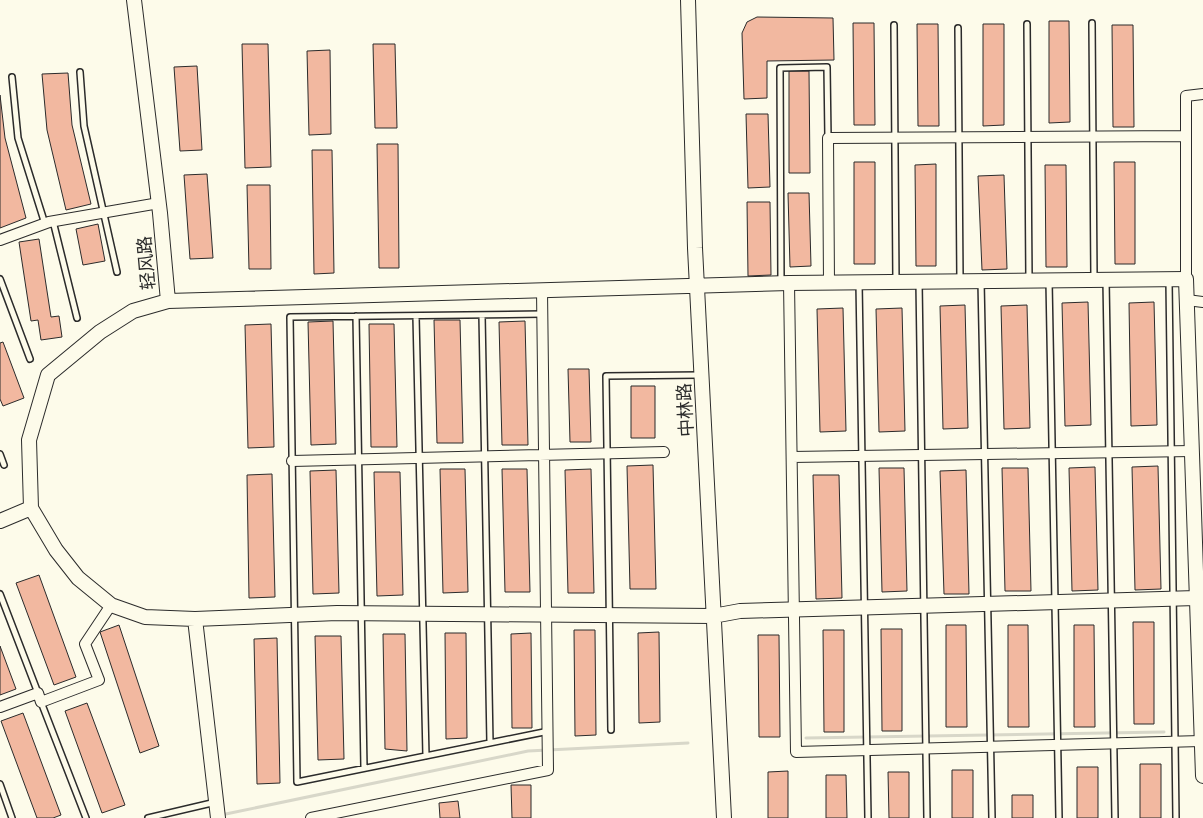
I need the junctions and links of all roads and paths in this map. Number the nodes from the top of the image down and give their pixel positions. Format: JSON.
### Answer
{"nodes":[{"id":1,"x":134,"y":0,"type":"edge"},
{"id":2,"x":688,"y":0,"type":"edge"},
{"id":3,"x":1027,"y":24,"type":"dead end"},
{"id":4,"x":1092,"y":24,"type":"dead end"},
{"id":5,"x":894,"y":25,"type":"dead end"},
{"id":6,"x":958,"y":28,"type":"dead end"},
{"id":7,"x":80,"y":72,"type":"dead end"},
{"id":8,"x":12,"y":77,"type":"dead end"},
{"id":9,"x":1203,"y":94,"type":"edge"},
{"id":10,"x":1186,"y":136,"type":"junction"},
{"id":11,"x":959,"y":137,"type":"junction"},
{"id":12,"x":1028,"y":137,"type":"junction"},
{"id":13,"x":1093,"y":137,"type":"junction"},
{"id":14,"x":828,"y":138,"type":"junction"},
{"id":15,"x":895,"y":138,"type":"junction"},
{"id":16,"x":159,"y":203,"type":"junction"},
{"id":17,"x":103,"y":212,"type":"junction"},
{"id":18,"x":54,"y":221,"type":"junction"},
{"id":19,"x":44,"y":224,"type":"junction"},
{"id":20,"x":0,"y":240,"type":"edge"},
{"id":21,"x":117,"y":272,"type":"dead end"},
{"id":22,"x":1186,"y":278,"type":"junction"},
{"id":23,"x":0,"y":279,"type":"edge"},
{"id":24,"x":1169,"y":279,"type":"junction"},
{"id":25,"x":1029,"y":280,"type":"junction"},
{"id":26,"x":1049,"y":280,"type":"junction"},
{"id":27,"x":1100,"y":280,"type":"junction"},
{"id":28,"x":960,"y":281,"type":"junction"},
{"id":29,"x":981,"y":281,"type":"junction"},
{"id":30,"x":858,"y":282,"type":"junction"},
{"id":31,"x":896,"y":282,"type":"junction"},
{"id":32,"x":919,"y":282,"type":"junction"},
{"id":33,"x":829,"y":283,"type":"junction"},
{"id":34,"x":785,"y":284,"type":"junction"},
{"id":35,"x":698,"y":287,"type":"junction"},
{"id":36,"x":542,"y":291,"type":"junction"},
{"id":37,"x":1187,"y":300,"type":"junction"},
{"id":38,"x":168,"y":301,"type":"junction"},
{"id":39,"x":1203,"y":302,"type":"edge"},
{"id":40,"x":543,"y":314,"type":"junction"},
{"id":41,"x":482,"y":315,"type":"junction"},
{"id":42,"x":356,"y":316,"type":"junction"},
{"id":43,"x":416,"y":316,"type":"junction"},
{"id":44,"x":77,"y":318,"type":"dead end"},
{"id":45,"x":30,"y":359,"type":"dead end"},
{"id":46,"x":702,"y":375,"type":"junction"},
{"id":47,"x":664,"y":452,"type":"dead end"},
{"id":48,"x":1171,"y":452,"type":"junction"},
{"id":49,"x":1192,"y":452,"type":"junction"},
{"id":50,"x":1109,"y":453,"type":"junction"},
{"id":51,"x":0,"y":454,"type":"edge"},
{"id":52,"x":607,"y":454,"type":"junction"},
{"id":53,"x":985,"y":454,"type":"junction"},
{"id":54,"x":1052,"y":454,"type":"junction"},
{"id":55,"x":545,"y":455,"type":"junction"},
{"id":56,"x":921,"y":455,"type":"junction"},
{"id":57,"x":484,"y":456,"type":"junction"},
{"id":58,"x":862,"y":456,"type":"junction"},
{"id":59,"x":792,"y":457,"type":"junction"},
{"id":60,"x":420,"y":458,"type":"junction"},
{"id":61,"x":358,"y":459,"type":"junction"},
{"id":62,"x":292,"y":461,"type":"junction"},
{"id":63,"x":4,"y":465,"type":"dead end"},
{"id":64,"x":31,"y":508,"type":"junction"},
{"id":65,"x":0,"y":521,"type":"edge"},
{"id":66,"x":0,"y":594,"type":"edge"},
{"id":67,"x":1200,"y":597,"type":"edge"},
{"id":68,"x":1173,"y":599,"type":"junction"},
{"id":69,"x":1111,"y":601,"type":"junction"},
{"id":70,"x":1055,"y":602,"type":"junction"},
{"id":71,"x":988,"y":604,"type":"junction"},
{"id":72,"x":111,"y":605,"type":"junction"},
{"id":73,"x":924,"y":606,"type":"junction"},
{"id":74,"x":864,"y":607,"type":"junction"},
{"id":75,"x":794,"y":609,"type":"junction"},
{"id":76,"x":361,"y":614,"type":"junction"},
{"id":77,"x":424,"y":614,"type":"junction"},
{"id":78,"x":488,"y":614,"type":"junction"},
{"id":79,"x":295,"y":615,"type":"junction"},
{"id":80,"x":547,"y":615,"type":"junction"},
{"id":81,"x":609,"y":615,"type":"junction"},
{"id":82,"x":713,"y":616,"type":"junction"},
{"id":83,"x":195,"y":619,"type":"junction"},
{"id":84,"x":40,"y":698,"type":"junction"},
{"id":85,"x":0,"y":707,"type":"edge"},
{"id":86,"x":611,"y":730,"type":"dead end"},
{"id":87,"x":549,"y":731,"type":"junction"},
{"id":88,"x":1114,"y":741,"type":"junction"},
{"id":89,"x":1057,"y":742,"type":"junction"},
{"id":90,"x":1175,"y":742,"type":"junction"},
{"id":91,"x":1202,"y":742,"type":"edge"},
{"id":92,"x":490,"y":743,"type":"junction"},
{"id":93,"x":991,"y":743,"type":"junction"},
{"id":94,"x":926,"y":745,"type":"junction"},
{"id":95,"x":867,"y":746,"type":"junction"},
{"id":96,"x":426,"y":756,"type":"junction"},
{"id":97,"x":364,"y":768,"type":"junction"},
{"id":98,"x":1203,"y":776,"type":"edge"},
{"id":99,"x":0,"y":784,"type":"edge"},
{"id":100,"x":217,"y":810,"type":"edge"},
{"id":101,"x":12,"y":818,"type":"edge"},
{"id":102,"x":86,"y":818,"type":"edge"},
{"id":103,"x":148,"y":818,"type":"edge"},
{"id":104,"x":311,"y":818,"type":"edge"},
{"id":105,"x":724,"y":818,"type":"edge"},
{"id":106,"x":868,"y":818,"type":"edge"},
{"id":107,"x":927,"y":818,"type":"edge"},
{"id":108,"x":992,"y":818,"type":"edge"},
{"id":109,"x":1059,"y":818,"type":"edge"},
{"id":110,"x":1115,"y":818,"type":"edge"},
{"id":111,"x":1176,"y":818,"type":"edge"}],
"edges":[{"from":1,"to":16,"type":"street","name":"轻风路"},
{"from":2,"to":35,"type":"street","name":"中林路"},
{"from":3,"to":12,"type":"lane"},
{"from":4,"to":13,"type":"lane"},
{"from":5,"to":15,"type":"lane"},
{"from":6,"to":11,"type":"lane"},
{"from":7,"to":17,"type":"lane"},
{"from":8,"to":19,"type":"lane"},
{"from":9,"to":10,"type":"street"},
{"from":10,"to":13,"type":"street"},
{"from":10,"to":22,"type":"street"},
{"from":11,"to":12,"type":"street"},
{"from":11,"to":15,"type":"street"},
{"from":11,"to":28,"type":"lane"},
{"from":12,"to":13,"type":"street"},
{"from":12,"to":25,"type":"lane"},
{"from":13,"to":27,"type":"lane"},
{"from":14,"to":15,"type":"street"},
{"from":14,"to":33,"type":"street"},
{"from":14,"to":34,"type":"lane"},
{"from":15,"to":31,"type":"lane"},
{"from":16,"to":17,"type":"street"},
{"from":16,"to":38,"type":"street","name":"轻风路"},
{"from":17,"to":18,"type":"street"},
{"from":17,"to":21,"type":"lane"},
{"from":18,"to":19,"type":"street"},
{"from":18,"to":44,"type":"lane"},
{"from":19,"to":20,"type":"street"},
{"from":22,"to":24,"type":"street"},
{"from":22,"to":37,"type":"street"},
{"from":23,"to":45,"type":"lane"},
{"from":24,"to":27,"type":"street"},
{"from":24,"to":48,"type":"lane"},
{"from":25,"to":26,"type":"street"},
{"from":25,"to":29,"type":"street"},
{"from":26,"to":27,"type":"street"},
{"from":26,"to":54,"type":"lane"},
{"from":27,"to":50,"type":"lane"},
{"from":28,"to":29,"type":"street"},
{"from":28,"to":32,"type":"street"},
{"from":29,"to":53,"type":"lane"},
{"from":30,"to":31,"type":"street"},
{"from":30,"to":33,"type":"street"},
{"from":30,"to":58,"type":"lane"},
{"from":31,"to":32,"type":"street"},
{"from":32,"to":56,"type":"lane"},
{"from":33,"to":34,"type":"street"},
{"from":34,"to":35,"type":"street"},
{"from":34,"to":59,"type":"street"},
{"from":35,"to":36,"type":"street"},
{"from":35,"to":46,"type":"street","name":"中林路"},
{"from":36,"to":38,"type":"street"},
{"from":36,"to":40,"type":"street"},
{"from":37,"to":39,"type":"street"},
{"from":37,"to":49,"type":"street"},
{"from":38,"to":64,"type":"street","name":"轻风路"},
{"from":40,"to":41,"type":"lane"},
{"from":40,"to":55,"type":"street"},
{"from":41,"to":43,"type":"lane"},
{"from":41,"to":57,"type":"lane"},
{"from":42,"to":43,"type":"lane"},
{"from":42,"to":61,"type":"lane"},
{"from":42,"to":62,"type":"lane"},
{"from":43,"to":60,"type":"lane"},
{"from":46,"to":52,"type":"lane"},
{"from":46,"to":82,"type":"street","name":"中林路"},
{"from":47,"to":52,"type":"street"},
{"from":48,"to":49,"type":"street"},
{"from":48,"to":50,"type":"street"},
{"from":48,"to":68,"type":"lane"},
{"from":49,"to":67,"type":"street"},
{"from":50,"to":54,"type":"street"},
{"from":50,"to":69,"type":"lane"},
{"from":51,"to":63,"type":"lane"},
{"from":52,"to":55,"type":"street"},
{"from":52,"to":81,"type":"lane"},
{"from":53,"to":54,"type":"street"},
{"from":53,"to":56,"type":"street"},
{"from":53,"to":71,"type":"lane"},
{"from":54,"to":70,"type":"lane"},
{"from":55,"to":57,"type":"street"},
{"from":55,"to":80,"type":"street"},
{"from":56,"to":58,"type":"street"},
{"from":56,"to":73,"type":"lane"},
{"from":57,"to":60,"type":"street"},
{"from":57,"to":78,"type":"lane"},
{"from":58,"to":59,"type":"street"},
{"from":58,"to":74,"type":"lane"},
{"from":59,"to":75,"type":"street"},
{"from":60,"to":61,"type":"street"},
{"from":60,"to":77,"type":"lane"},
{"from":61,"to":62,"type":"street"},
{"from":61,"to":76,"type":"lane"},
{"from":62,"to":79,"type":"lane"},
{"from":64,"to":65,"type":"street"},
{"from":64,"to":72,"type":"street"},
{"from":66,"to":84,"type":"lane"},
{"from":67,"to":68,"type":"street"},
{"from":67,"to":91,"type":"street"},
{"from":68,"to":69,"type":"street"},
{"from":68,"to":90,"type":"lane"},
{"from":69,"to":70,"type":"street"},
{"from":69,"to":88,"type":"lane"},
{"from":70,"to":71,"type":"street"},
{"from":70,"to":89,"type":"lane"},
{"from":71,"to":73,"type":"street"},
{"from":71,"to":93,"type":"lane"},
{"from":72,"to":83,"type":"street"},
{"from":72,"to":84,"type":"street"},
{"from":73,"to":74,"type":"street"},
{"from":73,"to":94,"type":"lane"},
{"from":74,"to":75,"type":"street"},
{"from":74,"to":95,"type":"lane"},
{"from":75,"to":82,"type":"street"},
{"from":75,"to":95,"type":"street"},
{"from":76,"to":77,"type":"street"},
{"from":76,"to":79,"type":"street"},
{"from":76,"to":97,"type":"lane"},
{"from":77,"to":78,"type":"street"},
{"from":77,"to":96,"type":"lane"},
{"from":78,"to":80,"type":"street"},
{"from":78,"to":92,"type":"lane"},
{"from":79,"to":83,"type":"street"},
{"from":79,"to":97,"type":"lane"},
{"from":80,"to":81,"type":"street"},
{"from":80,"to":87,"type":"street"},
{"from":81,"to":82,"type":"street"},
{"from":81,"to":86,"type":"lane"},
{"from":82,"to":105,"type":"street","name":"中林路"},
{"from":83,"to":100,"type":"street"},
{"from":84,"to":85,"type":"street"},
{"from":84,"to":102,"type":"lane"},
{"from":87,"to":92,"type":"lane"},
{"from":87,"to":104,"type":"street"},
{"from":88,"to":89,"type":"street"},
{"from":88,"to":90,"type":"street"},
{"from":88,"to":110,"type":"lane"},
{"from":89,"to":93,"type":"street"},
{"from":89,"to":109,"type":"lane"},
{"from":90,"to":91,"type":"street"},
{"from":90,"to":111,"type":"lane"},
{"from":91,"to":98,"type":"street"},
{"from":92,"to":96,"type":"lane"},
{"from":93,"to":94,"type":"street"},
{"from":93,"to":108,"type":"lane"},
{"from":94,"to":95,"type":"street"},
{"from":94,"to":107,"type":"lane"},
{"from":95,"to":106,"type":"lane"},
{"from":96,"to":97,"type":"lane"},
{"from":99,"to":101,"type":"lane"},
{"from":100,"to":103,"type":"lane"}]}
